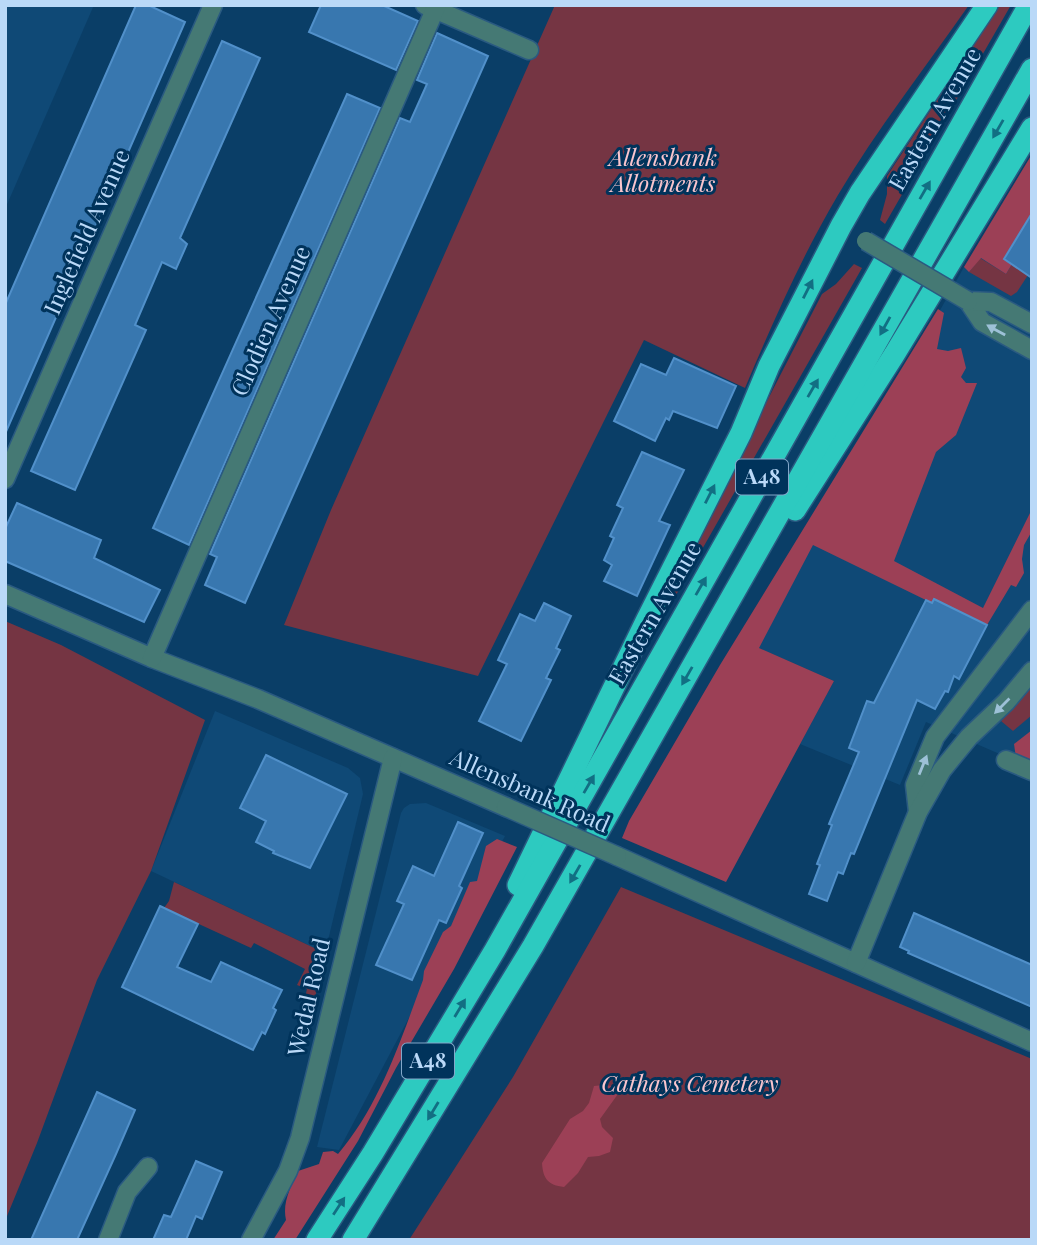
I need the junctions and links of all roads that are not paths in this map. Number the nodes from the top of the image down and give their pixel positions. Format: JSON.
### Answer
{"nodes":[{"id":1,"x":213,"y":5,"type":"edge"},
{"id":2,"x":987,"y":5,"type":"edge"},
{"id":3,"x":1029,"y":5,"type":"edge"},
{"id":4,"x":432,"y":7,"type":"edge"},
{"id":5,"x":529,"y":50,"type":"dead end"},
{"id":6,"x":1032,"y":69,"type":"edge"},
{"id":7,"x":1032,"y":128,"type":"edge"},
{"id":8,"x":841,"y":226,"type":"junction"},
{"id":9,"x":968,"y":301,"type":"junction"},
{"id":10,"x":1032,"y":324,"type":"edge"},
{"id":11,"x":1032,"y":350,"type":"edge"},
{"id":12,"x":5,"y":479,"type":"edge"},
{"id":13,"x":758,"y":553,"type":"junction"},
{"id":14,"x":5,"y":594,"type":"edge"},
{"id":15,"x":1032,"y":610,"type":"edge"},
{"id":16,"x":152,"y":657,"type":"junction"},
{"id":17,"x":1032,"y":671,"type":"edge"},
{"id":18,"x":393,"y":758,"type":"junction"},
{"id":19,"x":1006,"y":760,"type":"dead end"},
{"id":20,"x":1032,"y":771,"type":"edge"},
{"id":21,"x":918,"y":811,"type":"junction"},
{"id":22,"x":495,"y":950,"type":"junction"},
{"id":23,"x":856,"y":963,"type":"junction"},
{"id":24,"x":1032,"y":1042,"type":"edge"},
{"id":25,"x":148,"y":1167,"type":"dead end"},
{"id":26,"x":108,"y":1240,"type":"edge"},
{"id":27,"x":251,"y":1240,"type":"edge"},
{"id":28,"x":317,"y":1240,"type":"edge"},
{"id":29,"x":353,"y":1240,"type":"edge"}],
"edges":[{"from":1,"to":12,"type":"street","name":"Inglefield Avenue"},
{"from":2,"to":8,"type":"highway"},
{"from":22,"to":3,"type":"highway","name":"Eastern Avenue","number":"A48","one_way":true},
{"from":4,"to":5,"type":"street"},
{"from":4,"to":16,"type":"street","name":"Clodien Avenue"},
{"from":6,"to":13,"type":"highway","number":"A48","one_way":true},
{"from":7,"to":13,"type":"highway"},
{"from":8,"to":9,"type":"street","bridge":true},
{"from":22,"to":8,"type":"highway","one_way":true},
{"from":9,"to":10,"type":"street"},
{"from":11,"to":9,"type":"street","one_way":true},
{"from":13,"to":29,"type":"highway","number":"A48","one_way":true},
{"from":14,"to":16,"type":"street","name":"Allensbank Road"},
{"from":21,"to":15,"type":"street","one_way":true},
{"from":16,"to":18,"type":"street","name":"Allensbank Road"},
{"from":17,"to":21,"type":"street","one_way":true},
{"from":18,"to":23,"type":"street","name":"Allensbank Road","bridge":true},
{"from":18,"to":27,"type":"street","name":"Wedal Road"},
{"from":19,"to":20,"type":"street"},
{"from":21,"to":23,"type":"street"},
{"from":28,"to":22,"type":"highway","name":"Eastern Avenue","number":"A48","one_way":true},
{"from":23,"to":24,"type":"street","name":"Allensbank Road"},
{"from":25,"to":26,"type":"street"}]}
